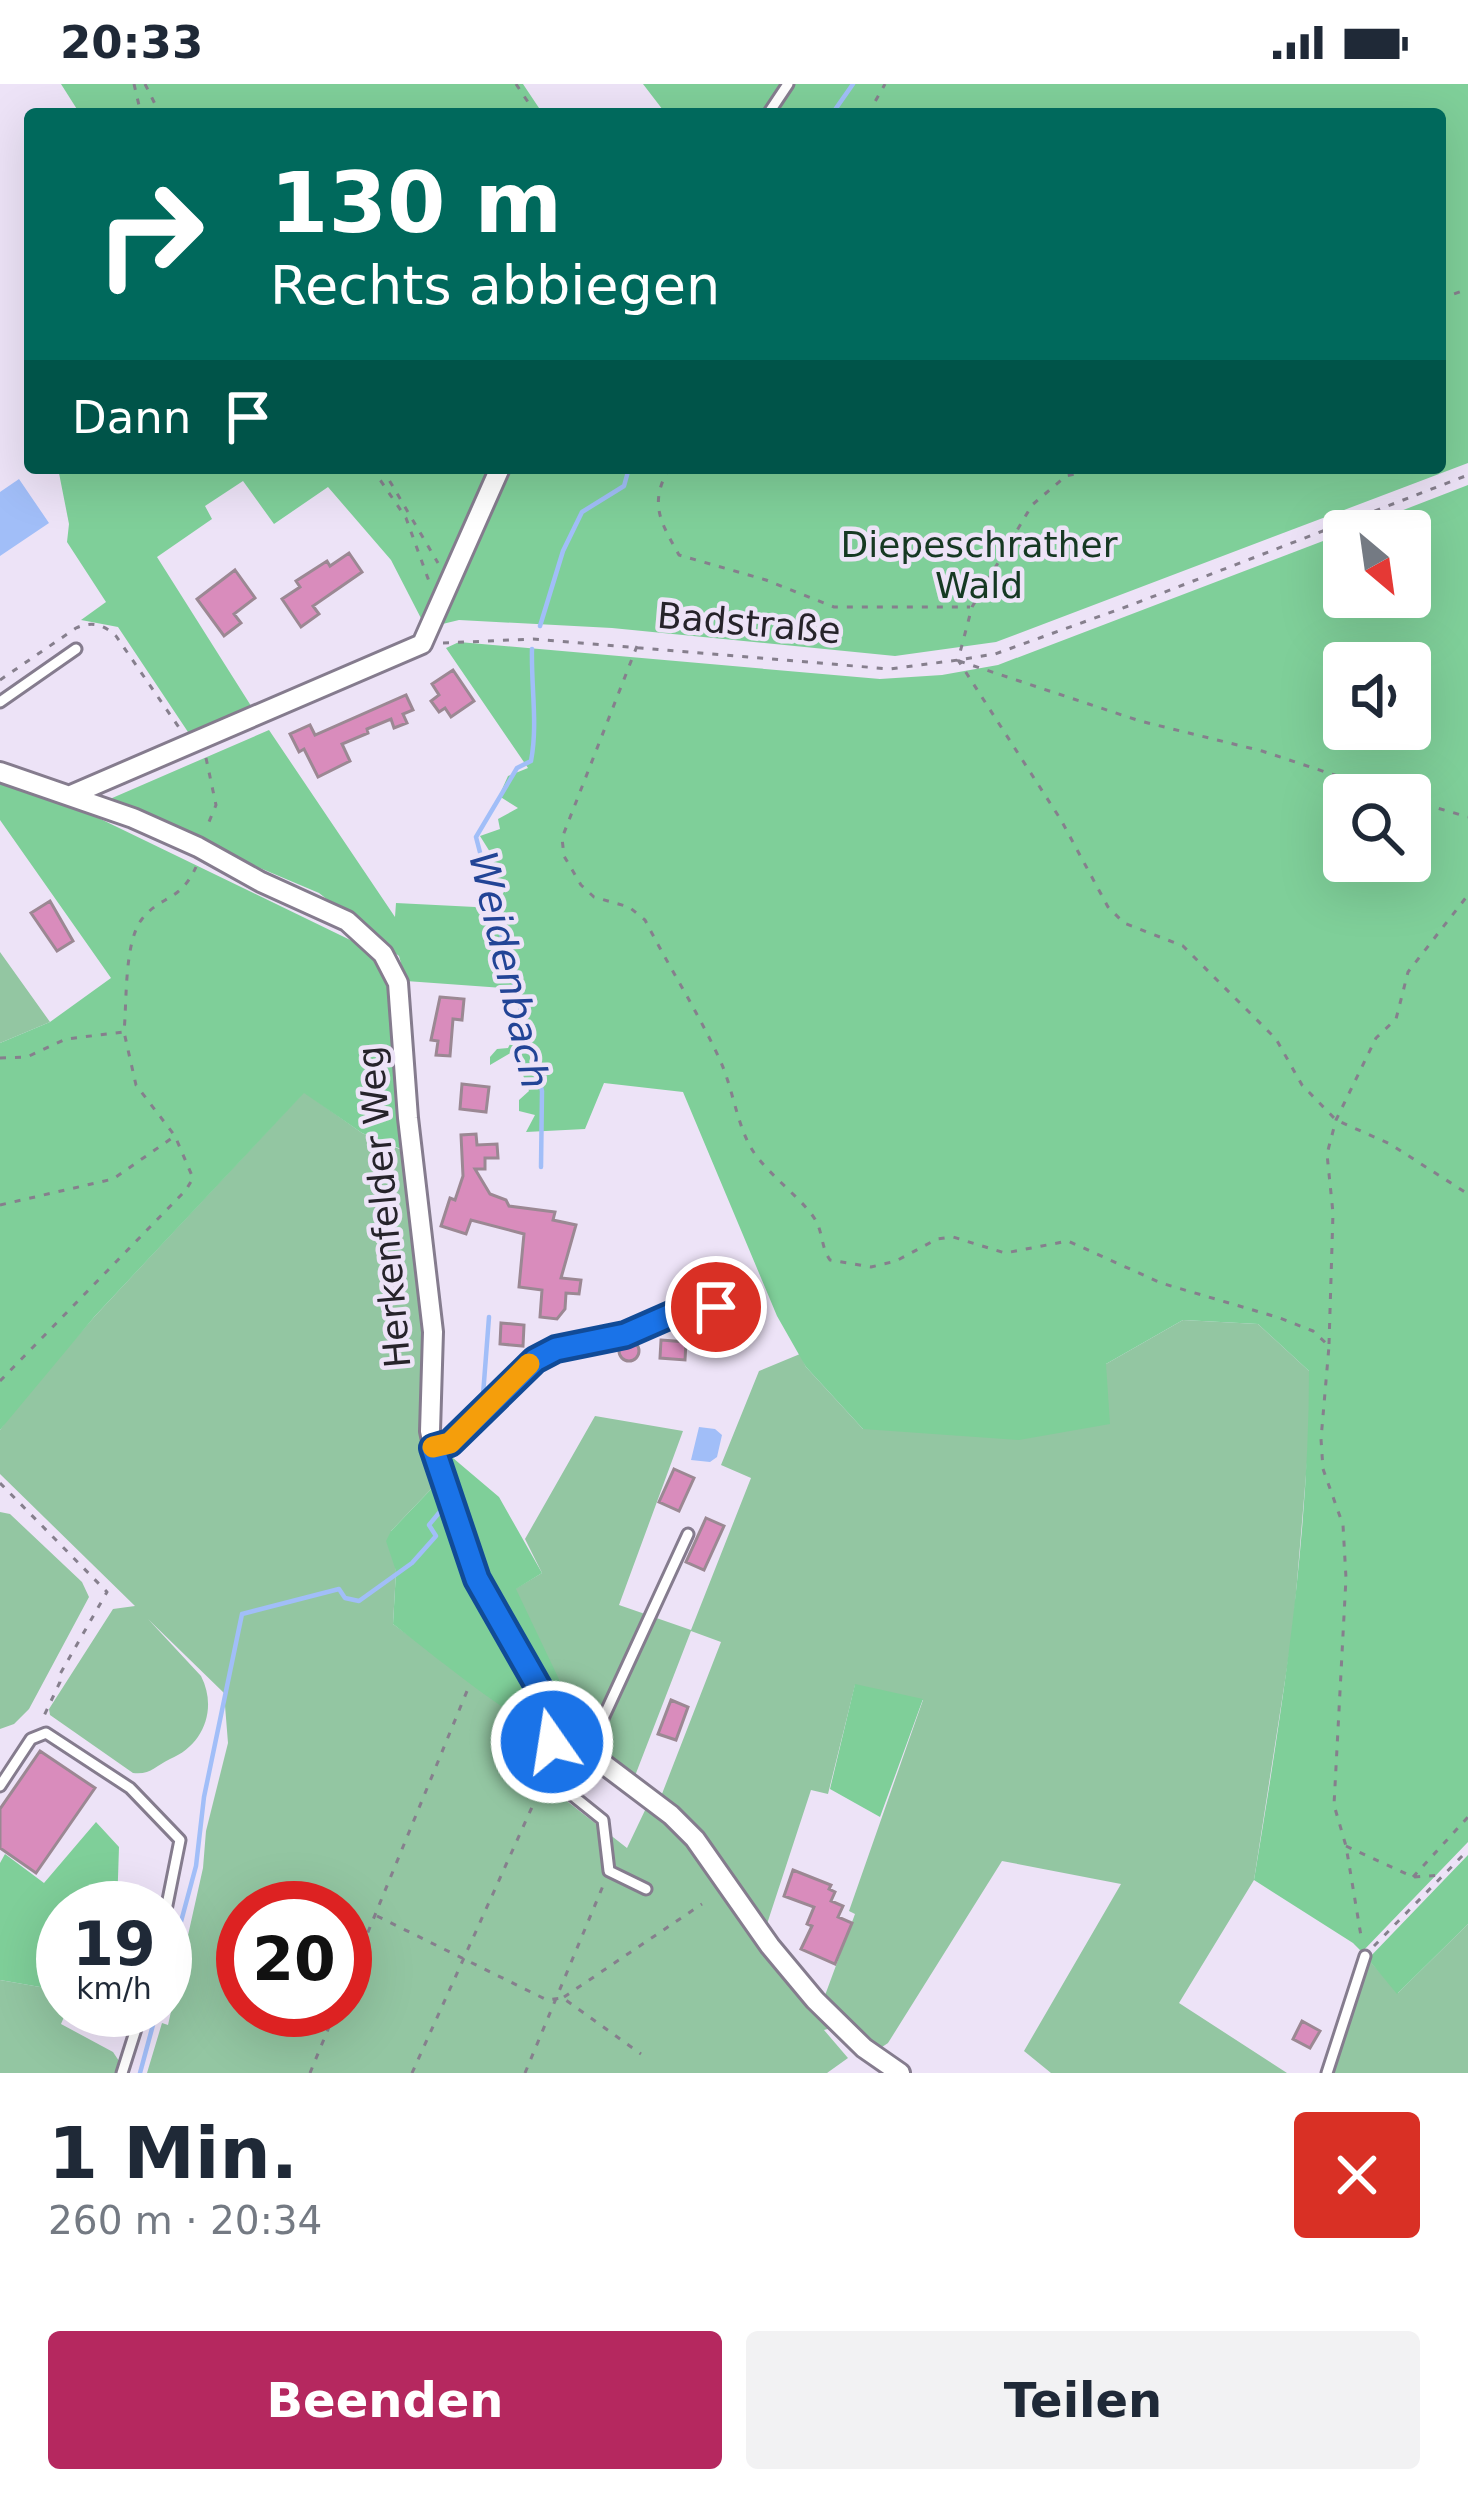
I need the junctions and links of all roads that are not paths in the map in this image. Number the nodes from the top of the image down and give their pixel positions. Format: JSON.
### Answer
{"nodes":[{"id":1,"x":497,"y":474,"type":"edge"},
{"id":2,"x":76,"y":649,"type":"dead end"},
{"id":3,"x":0,"y":702,"type":"edge"},
{"id":4,"x":0,"y":772,"type":"edge"},
{"id":5,"x":71,"y":795,"type":"junction"},
{"id":6,"x":742,"y":1307,"type":"dead end"},
{"id":7,"x":433,"y":1448,"type":"junction"},
{"id":8,"x":688,"y":1534,"type":"dead end"},
{"id":9,"x":555,"y":1716,"type":"junction"},
{"id":10,"x":587,"y":1753,"type":"junction"},
{"id":11,"x":0,"y":1786,"type":"edge"},
{"id":12,"x":172,"y":1881,"type":"edge"},
{"id":13,"x":646,"y":1889,"type":"dead end"},
{"id":14,"x":1365,"y":1956,"type":"road end"},
{"id":15,"x":133,"y":2037,"type":"edge"},
{"id":16,"x":122,"y":2073,"type":"edge"},
{"id":17,"x":900,"y":2073,"type":"edge"},
{"id":18,"x":1327,"y":2073,"type":"edge"}],
"edges":[{"from":1,"to":5,"type":"street"},
{"from":2,"to":3,"type":"lane"},
{"from":4,"to":5,"type":"street","name":"Herkenfelder Weg"},
{"from":5,"to":7,"type":"street","name":"Herkenfelder Weg"},
{"from":6,"to":7,"type":"lane"},
{"from":7,"to":9,"type":"street","name":"Herkenfelder Weg"},
{"from":8,"to":10,"type":"lane"},
{"from":9,"to":10,"type":"street","name":"Herkenfelder Weg"},
{"from":9,"to":13,"type":"lane"},
{"from":10,"to":17,"type":"street","name":"Herkenfelder Weg"},
{"from":11,"to":12,"type":"lane"},
{"from":14,"to":18,"type":"lane"},
{"from":15,"to":16,"type":"lane"}]}
